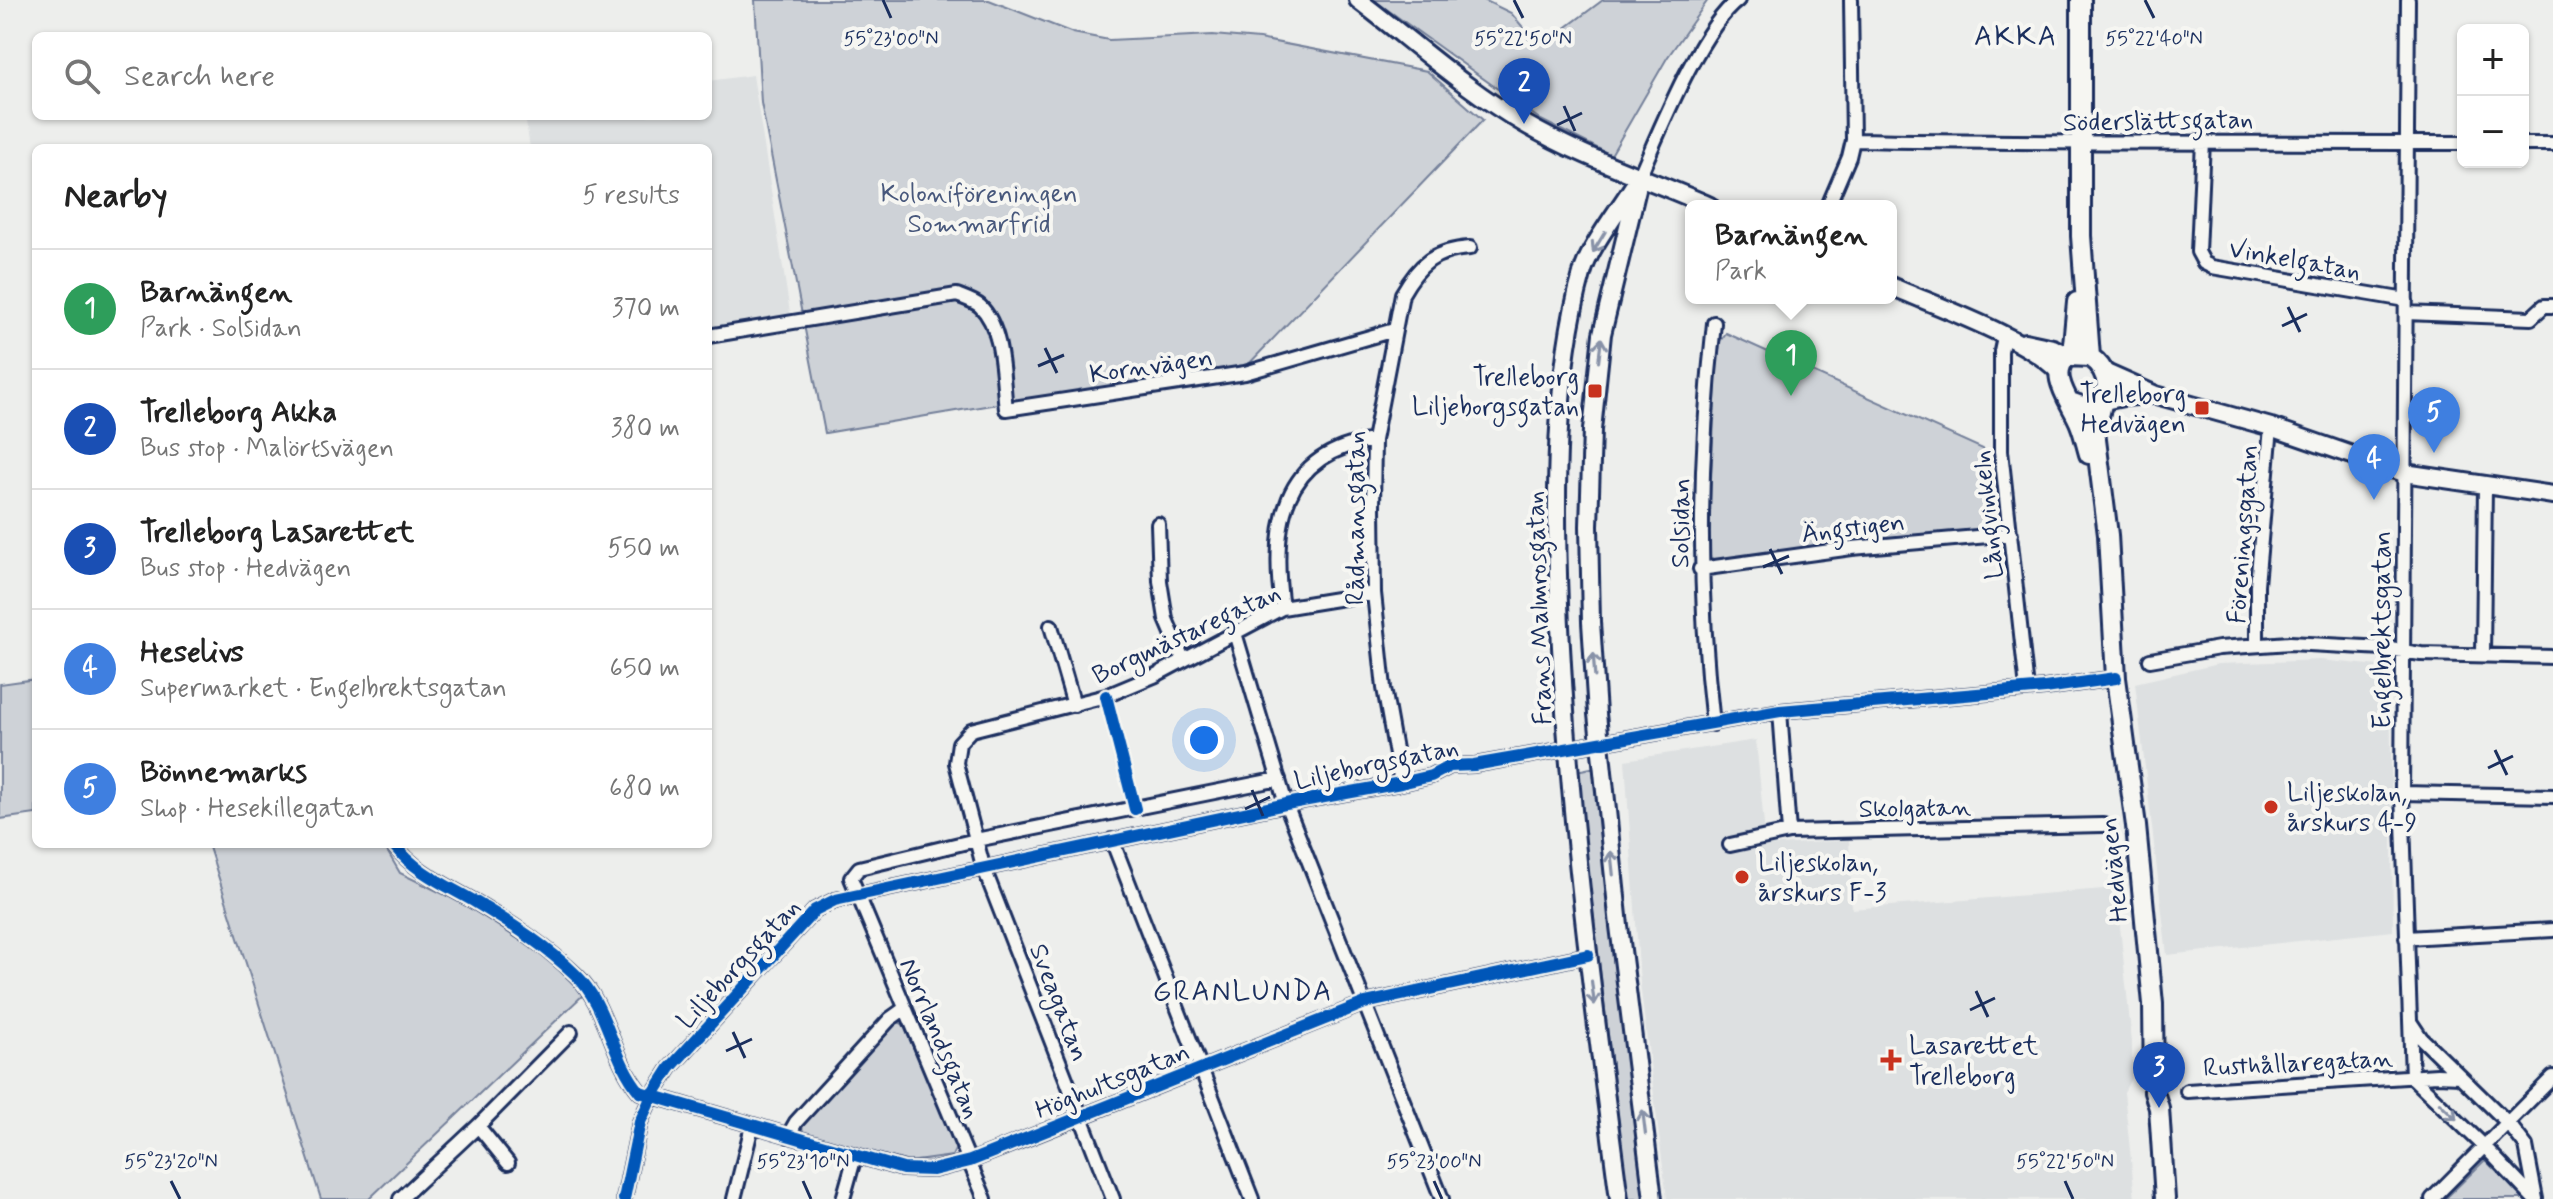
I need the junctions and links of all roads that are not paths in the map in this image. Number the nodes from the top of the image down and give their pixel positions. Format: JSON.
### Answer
{"nodes":[{"id":1,"x":1358,"y":0,"type":"edge"},
{"id":2,"x":1738,"y":0,"type":"edge"},
{"id":3,"x":1851,"y":0,"type":"edge"},
{"id":4,"x":2081,"y":0,"type":"edge"},
{"id":5,"x":2408,"y":0,"type":"edge"},
{"id":6,"x":1853,"y":140,"type":"junction"},
{"id":7,"x":2203,"y":141,"type":"junction"},
{"id":8,"x":2407,"y":143,"type":"junction"},
{"id":9,"x":2457,"y":143,"type":"edge"},
{"id":10,"x":2079,"y":144,"type":"junction"},
{"id":11,"x":2529,"y":144,"type":"edge"},
{"id":12,"x":2553,"y":144,"type":"edge"},
{"id":13,"x":1640,"y":175,"type":"junction"},
{"id":14,"x":1696,"y":200,"type":"edge"},
{"id":15,"x":1831,"y":200,"type":"edge"},
{"id":16,"x":1470,"y":248,"type":"dead end"},
{"id":17,"x":1897,"y":289,"type":"edge"},
{"id":18,"x":2406,"y":306,"type":"junction"},
{"id":19,"x":2553,"y":306,"type":"edge"},
{"id":20,"x":1714,"y":323,"type":"dead end"},
{"id":21,"x":1394,"y":330,"type":"junction"},
{"id":22,"x":712,"y":335,"type":"edge"},
{"id":23,"x":2004,"y":337,"type":"junction"},
{"id":24,"x":2077,"y":356,"type":"junction"},
{"id":25,"x":2059,"y":372,"type":"junction"},
{"id":26,"x":2104,"y":372,"type":"junction"},
{"id":27,"x":2156,"y":395,"type":"junction"},
{"id":28,"x":2070,"y":402,"type":"junction"},
{"id":29,"x":2103,"y":403,"type":"junction"},
{"id":30,"x":2271,"y":427,"type":"junction"},
{"id":31,"x":1374,"y":440,"type":"junction"},
{"id":32,"x":2404,"y":473,"type":"junction"},
{"id":33,"x":2485,"y":486,"type":"junction"},
{"id":34,"x":2553,"y":495,"type":"edge"},
{"id":35,"x":1158,"y":524,"type":"dead end"},
{"id":36,"x":2011,"y":534,"type":"junction"},
{"id":37,"x":2108,"y":535,"type":"junction"},
{"id":38,"x":1700,"y":569,"type":"junction"},
{"id":39,"x":1374,"y":593,"type":"junction"},
{"id":40,"x":1282,"y":608,"type":"junction"},
{"id":41,"x":1051,"y":626,"type":"dead end"},
{"id":42,"x":1235,"y":633,"type":"junction"},
{"id":43,"x":2257,"y":644,"type":"junction"},
{"id":44,"x":2402,"y":651,"type":"junction"},
{"id":45,"x":2483,"y":655,"type":"junction"},
{"id":46,"x":2553,"y":657,"type":"edge"},
{"id":47,"x":1183,"y":659,"type":"junction"},
{"id":48,"x":2150,"y":660,"type":"dead end"},
{"id":49,"x":2116,"y":678,"type":"junction"},
{"id":50,"x":2027,"y":689,"type":"junction"},
{"id":51,"x":1074,"y":705,"type":"junction"},
{"id":52,"x":1780,"y":711,"type":"junction"},
{"id":53,"x":1713,"y":724,"type":"junction"},
{"id":54,"x":1600,"y":743,"type":"junction"},
{"id":55,"x":1567,"y":749,"type":"junction"},
{"id":56,"x":1279,"y":779,"type":"junction"},
{"id":57,"x":1401,"y":783,"type":"junction"},
{"id":58,"x":2402,"y":793,"type":"junction"},
{"id":59,"x":2553,"y":796,"type":"edge"},
{"id":60,"x":1286,"y":804,"type":"junction"},
{"id":61,"x":2103,"y":825,"type":"dead end"},
{"id":62,"x":1789,"y":832,"type":"junction"},
{"id":63,"x":976,"y":840,"type":"junction"},
{"id":64,"x":1112,"y":840,"type":"junction"},
{"id":65,"x":1730,"y":845,"type":"dead end"},
{"id":66,"x":396,"y":848,"type":"edge"},
{"id":67,"x":983,"y":866,"type":"junction"},
{"id":68,"x":856,"y":894,"type":"junction"},
{"id":69,"x":2553,"y":930,"type":"edge"},
{"id":70,"x":2406,"y":938,"type":"junction"},
{"id":71,"x":1588,"y":955,"type":"junction"},
{"id":72,"x":1365,"y":1003,"type":"junction"},
{"id":73,"x":904,"y":1009,"type":"junction"},
{"id":74,"x":2410,"y":1021,"type":"junction"},
{"id":75,"x":571,"y":1032,"type":"dead end"},
{"id":76,"x":1202,"y":1068,"type":"junction"},
{"id":77,"x":2460,"y":1076,"type":"junction"},
{"id":78,"x":2412,"y":1077,"type":"junction"},
{"id":79,"x":2553,"y":1077,"type":"edge"},
{"id":80,"x":2187,"y":1091,"type":"dead end"},
{"id":81,"x":652,"y":1096,"type":"junction"},
{"id":82,"x":1081,"y":1116,"type":"junction"},
{"id":83,"x":2508,"y":1123,"type":"junction"},
{"id":84,"x":478,"y":1126,"type":"junction"},
{"id":85,"x":752,"y":1126,"type":"junction"},
{"id":86,"x":788,"y":1136,"type":"junction"},
{"id":87,"x":2485,"y":1147,"type":"junction"},
{"id":88,"x":855,"y":1156,"type":"junction"},
{"id":89,"x":970,"y":1161,"type":"junction"},
{"id":90,"x":508,"y":1163,"type":"dead end"},
{"id":91,"x":400,"y":1199,"type":"edge"},
{"id":92,"x":624,"y":1199,"type":"edge"},
{"id":93,"x":734,"y":1199,"type":"edge"},
{"id":94,"x":843,"y":1199,"type":"edge"},
{"id":95,"x":985,"y":1199,"type":"edge"},
{"id":96,"x":1113,"y":1199,"type":"edge"},
{"id":97,"x":1252,"y":1199,"type":"edge"},
{"id":98,"x":1442,"y":1199,"type":"edge"},
{"id":99,"x":1619,"y":1199,"type":"edge"},
{"id":100,"x":1653,"y":1199,"type":"edge"},
{"id":101,"x":2165,"y":1199,"type":"edge"},
{"id":102,"x":2432,"y":1199,"type":"edge"},
{"id":103,"x":2535,"y":1199,"type":"edge"}],
"edges":[{"from":1,"to":13,"type":"street"},
{"from":2,"to":13,"type":"street","name":"Frans Malmrosgatan"},
{"from":3,"to":6,"type":"street"},
{"from":4,"to":10,"type":"main road"},
{"from":5,"to":8,"type":"street","name":"Engelbrektsgatan"},
{"from":6,"to":10,"type":"street","name":"Söderslättsgatan"},
{"from":6,"to":15,"type":"street"},
{"from":7,"to":8,"type":"street","name":"Söderslättsgatan"},
{"from":7,"to":10,"type":"street","name":"Söderslättsgatan"},
{"from":7,"to":18,"type":"street","name":"Vinkelgatan"},
{"from":8,"to":9,"type":"street","name":"Söderslättsgatan"},
{"from":8,"to":18,"type":"street","name":"Engelbrektsgatan"},
{"from":10,"to":24,"type":"main road"},
{"from":11,"to":12,"type":"street"},
{"from":13,"to":14,"type":"street"},
{"from":54,"to":13,"type":"street","name":"Frans Malmrosgatan","one_way":true},
{"from":13,"to":55,"type":"street","name":"Frans Malmrosgatan","one_way":true},
{"from":16,"to":21,"type":"street","name":"Rådmansgatan"},
{"from":17,"to":23,"type":"street"},
{"from":18,"to":19,"type":"street","name":"Vinkelgatan"},
{"from":18,"to":32,"type":"street","name":"Engelbrektsgatan"},
{"from":20,"to":38,"type":"street","name":"Solsidan"},
{"from":21,"to":22,"type":"street","name":"Kornvägen"},
{"from":21,"to":31,"type":"street","name":"Rådmansgatan"},
{"from":23,"to":24,"type":"street"},
{"from":23,"to":25,"type":"street"},
{"from":23,"to":36,"type":"street","name":"Långvinkeln"},
{"from":24,"to":25,"type":"main road"},
{"from":24,"to":26,"type":"main road"},
{"from":25,"to":28,"type":"main road","name":"Hedvägen"},
{"from":26,"to":27,"type":"street"},
{"from":26,"to":29,"type":"main road","name":"Hedvägen"},
{"from":27,"to":29,"type":"street"},
{"from":27,"to":30,"type":"street"},
{"from":28,"to":29,"type":"main road"},
{"from":28,"to":37,"type":"main road","name":"Hedvägen"},
{"from":29,"to":37,"type":"main road","name":"Hedvägen"},
{"from":30,"to":32,"type":"street"},
{"from":30,"to":43,"type":"street","name":"Föreningsgatan"},
{"from":31,"to":39,"type":"street","name":"Rådmansgatan"},
{"from":31,"to":40,"type":"street"},
{"from":32,"to":33,"type":"street"},
{"from":32,"to":44,"type":"street","name":"Engelbrektsgatan"},
{"from":33,"to":34,"type":"street"},
{"from":33,"to":45,"type":"street"},
{"from":35,"to":47,"type":"street"},
{"from":36,"to":38,"type":"street","name":"Ängstigen"},
{"from":36,"to":50,"type":"street","name":"Långvinkeln"},
{"from":37,"to":49,"type":"main road","name":"Hedvägen"},
{"from":38,"to":53,"type":"street","name":"Solsidan"},
{"from":39,"to":40,"type":"street","name":"Borgmästaregatan"},
{"from":39,"to":57,"type":"street","name":"Rådmansgatan"},
{"from":40,"to":42,"type":"street","name":"Borgmästaregatan"},
{"from":41,"to":51,"type":"street"},
{"from":42,"to":47,"type":"street","name":"Borgmästaregatan"},
{"from":42,"to":56,"type":"street"},
{"from":43,"to":44,"type":"street"},
{"from":43,"to":48,"type":"street"},
{"from":44,"to":45,"type":"street"},
{"from":44,"to":58,"type":"street","name":"Engelbrektsgatan"},
{"from":45,"to":46,"type":"street"},
{"from":47,"to":51,"type":"street","name":"Borgmästaregatan"},
{"from":49,"to":50,"type":"street","name":"Liljeborgsgatan"},
{"from":49,"to":101,"type":"main road","name":"Hedvägen"},
{"from":50,"to":52,"type":"street","name":"Liljeborgsgatan"},
{"from":51,"to":63,"type":"street","name":"Borgmästaregatan"},
{"from":52,"to":53,"type":"street","name":"Liljeborgsgatan"},
{"from":52,"to":62,"type":"street"},
{"from":53,"to":54,"type":"street","name":"Liljeborgsgatan"},
{"from":54,"to":55,"type":"street","name":"Liljeborgsgatan"},
{"from":100,"to":54,"type":"street","name":"Frans Malmrosgatan","one_way":true},
{"from":55,"to":57,"type":"street","name":"Liljeborgsgatan"},
{"from":55,"to":71,"type":"street","name":"Frans Malmrosgatan"},
{"from":56,"to":60,"type":"street"},
{"from":56,"to":63,"type":"street","name":"Liljeborgsgatan"},
{"from":57,"to":60,"type":"street","name":"Liljeborgsgatan"},
{"from":58,"to":59,"type":"street"},
{"from":58,"to":70,"type":"street","name":"Engelbrektsgatan"},
{"from":60,"to":64,"type":"street","name":"Liljeborgsgatan"},
{"from":60,"to":72,"type":"street"},
{"from":61,"to":62,"type":"street","name":"Skolgatan"},
{"from":62,"to":65,"type":"street","name":"Skolgatan"},
{"from":63,"to":67,"type":"street","name":"Borgmästaregatan"},
{"from":63,"to":68,"type":"street","name":"Liljeborgsgatan"},
{"from":64,"to":67,"type":"street","name":"Liljeborgsgatan"},
{"from":64,"to":76,"type":"street"},
{"from":66,"to":81,"type":"street"},
{"from":67,"to":68,"type":"street","name":"Liljeborgsgatan"},
{"from":67,"to":82,"type":"street","name":"Sveagatan"},
{"from":68,"to":73,"type":"street","name":"Norrlandsgatan"},
{"from":68,"to":81,"type":"street","name":"Liljeborgsgatan"},
{"from":69,"to":70,"type":"street"},
{"from":70,"to":74,"type":"street","name":"Engelbrektsgatan"},
{"from":71,"to":72,"type":"street","name":"Höghultsgatan"},
{"from":71,"to":99,"type":"street","name":"Frans Malmrosgatan","one_way":true},
{"from":72,"to":76,"type":"street","name":"Höghultsgatan"},
{"from":72,"to":98,"type":"street"},
{"from":73,"to":86,"type":"street"},
{"from":73,"to":89,"type":"street","name":"Norrlandsgatan"},
{"from":74,"to":77,"type":"street"},
{"from":74,"to":78,"type":"street","name":"Engelbrektsgatan"},
{"from":75,"to":84,"type":"street"},
{"from":76,"to":82,"type":"street","name":"Höghultsgatan"},
{"from":76,"to":97,"type":"street"},
{"from":77,"to":78,"type":"street"},
{"from":77,"to":83,"type":"street"},
{"from":78,"to":80,"type":"street","name":"Rusthållaregatan"},
{"from":78,"to":87,"type":"street","one_way":true},
{"from":79,"to":83,"type":"street"},
{"from":81,"to":85,"type":"street","name":"Höghultsgatan"},
{"from":81,"to":92,"type":"street","name":"Liljeborgsgatan"},
{"from":82,"to":89,"type":"street","name":"Höghultsgatan"},
{"from":82,"to":96,"type":"street","name":"Sveagatan"},
{"from":83,"to":87,"type":"street"},
{"from":83,"to":103,"type":"street"},
{"from":84,"to":90,"type":"street"},
{"from":84,"to":91,"type":"street"},
{"from":85,"to":86,"type":"street","name":"Höghultsgatan"},
{"from":85,"to":93,"type":"street"},
{"from":86,"to":88,"type":"street","name":"Höghultsgatan"},
{"from":87,"to":102,"type":"street"},
{"from":87,"to":103,"type":"street"},
{"from":88,"to":89,"type":"street","name":"Höghultsgatan"},
{"from":88,"to":94,"type":"street"},
{"from":89,"to":95,"type":"street","name":"Norrlandsgatan"}]}
